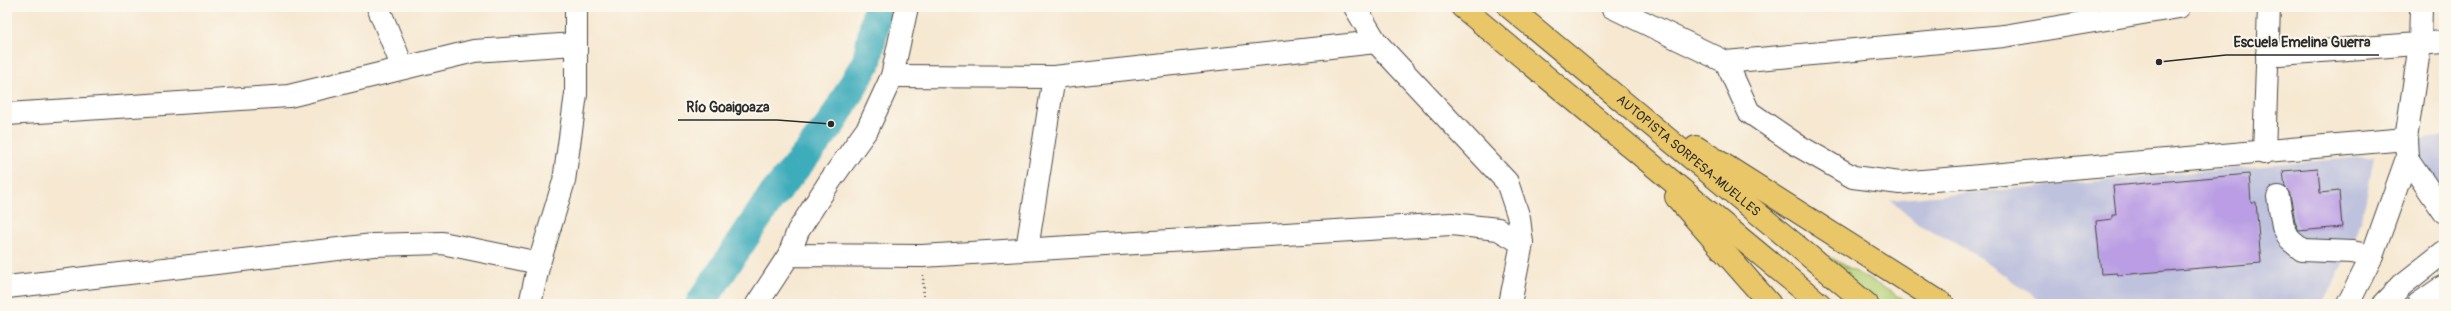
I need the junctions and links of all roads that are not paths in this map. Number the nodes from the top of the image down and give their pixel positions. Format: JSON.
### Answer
{"nodes":[{"id":1,"x":378,"y":7,"type":"edge"},
{"id":2,"x":576,"y":7,"type":"edge"},
{"id":3,"x":907,"y":7,"type":"edge"},
{"id":4,"x":1354,"y":7,"type":"edge"},
{"id":5,"x":1462,"y":7,"type":"edge"},
{"id":6,"x":1509,"y":7,"type":"edge"},
{"id":7,"x":1612,"y":7,"type":"edge"},
{"id":8,"x":2179,"y":7,"type":"edge"},
{"id":9,"x":2269,"y":7,"type":"edge"},
{"id":10,"x":2421,"y":7,"type":"edge"},
{"id":11,"x":2128,"y":11,"type":"edge"},
{"id":12,"x":1376,"y":42,"type":"junction"},
{"id":13,"x":2444,"y":42,"type":"edge"},
{"id":14,"x":575,"y":44,"type":"junction"},
{"id":15,"x":2420,"y":44,"type":"junction"},
{"id":16,"x":2267,"y":55,"type":"junction"},
{"id":17,"x":1726,"y":62,"type":"junction"},
{"id":18,"x":403,"y":68,"type":"junction"},
{"id":19,"x":892,"y":76,"type":"junction"},
{"id":20,"x":1054,"y":77,"type":"junction"},
{"id":21,"x":1606,"y":89,"type":"junction"},
{"id":22,"x":7,"y":114,"type":"edge"},
{"id":23,"x":1629,"y":144,"type":"junction"},
{"id":24,"x":2407,"y":149,"type":"junction"},
{"id":25,"x":2264,"y":153,"type":"junction"},
{"id":26,"x":2278,"y":197,"type":"dead end"},
{"id":27,"x":2444,"y":212,"type":"edge"},
{"id":28,"x":1522,"y":243,"type":"junction"},
{"id":29,"x":1027,"y":249,"type":"junction"},
{"id":30,"x":2444,"y":252,"type":"edge"},
{"id":31,"x":789,"y":256,"type":"junction"},
{"id":32,"x":2372,"y":256,"type":"junction"},
{"id":33,"x":539,"y":262,"type":"junction"},
{"id":34,"x":2444,"y":286,"type":"edge"},
{"id":35,"x":7,"y":287,"type":"edge"},
{"id":36,"x":530,"y":304,"type":"edge"},
{"id":37,"x":757,"y":304,"type":"edge"},
{"id":38,"x":1510,"y":304,"type":"edge"},
{"id":39,"x":1770,"y":304,"type":"edge"},
{"id":40,"x":1820,"y":304,"type":"edge"},
{"id":41,"x":1867,"y":304,"type":"edge"},
{"id":42,"x":1943,"y":304,"type":"edge"},
{"id":43,"x":2348,"y":304,"type":"edge"},
{"id":44,"x":2384,"y":304,"type":"edge"},
{"id":45,"x":2418,"y":304,"type":"edge"}],
"edges":[{"from":1,"to":18,"type":"street"},
{"from":2,"to":14,"type":"street"},
{"from":3,"to":19,"type":"street"},
{"from":4,"to":12,"type":"street"},
{"from":5,"to":23,"type":"main road","name":"AUTOPISTA SORPESA-MUELLES"},
{"from":6,"to":21,"type":"main road","name":"AUTOPISTA SORPESA-MUELLES"},
{"from":7,"to":17,"type":"street"},
{"from":8,"to":11,"type":"street"},
{"from":9,"to":16,"type":"street"},
{"from":10,"to":15,"type":"street"},
{"from":11,"to":17,"type":"street"},
{"from":12,"to":20,"type":"street"},
{"from":12,"to":28,"type":"street"},
{"from":13,"to":15,"type":"street"},
{"from":14,"to":18,"type":"street"},
{"from":14,"to":33,"type":"street"},
{"from":15,"to":16,"type":"street"},
{"from":15,"to":24,"type":"street"},
{"from":16,"to":25,"type":"street"},
{"from":17,"to":25,"type":"street"},
{"from":18,"to":22,"type":"street"},
{"from":19,"to":20,"type":"street"},
{"from":19,"to":31,"type":"street"},
{"from":20,"to":29,"type":"street"},
{"from":21,"to":41,"type":"main road","name":"AUTOPISTA SORPESA-MUELLES"},
{"from":21,"to":42,"type":"main road"},
{"from":23,"to":39,"type":"main road"},
{"from":23,"to":40,"type":"main road","name":"AUTOPISTA SORPESA-MUELLES"},
{"from":24,"to":25,"type":"street"},
{"from":24,"to":27,"type":"street"},
{"from":24,"to":32,"type":"street"},
{"from":26,"to":32,"type":"street"},
{"from":28,"to":29,"type":"street"},
{"from":28,"to":38,"type":"street"},
{"from":29,"to":31,"type":"street"},
{"from":30,"to":44,"type":"street"},
{"from":31,"to":37,"type":"street"},
{"from":32,"to":43,"type":"street"},
{"from":33,"to":35,"type":"street"},
{"from":33,"to":36,"type":"street"},
{"from":34,"to":45,"type":"street"}]}
